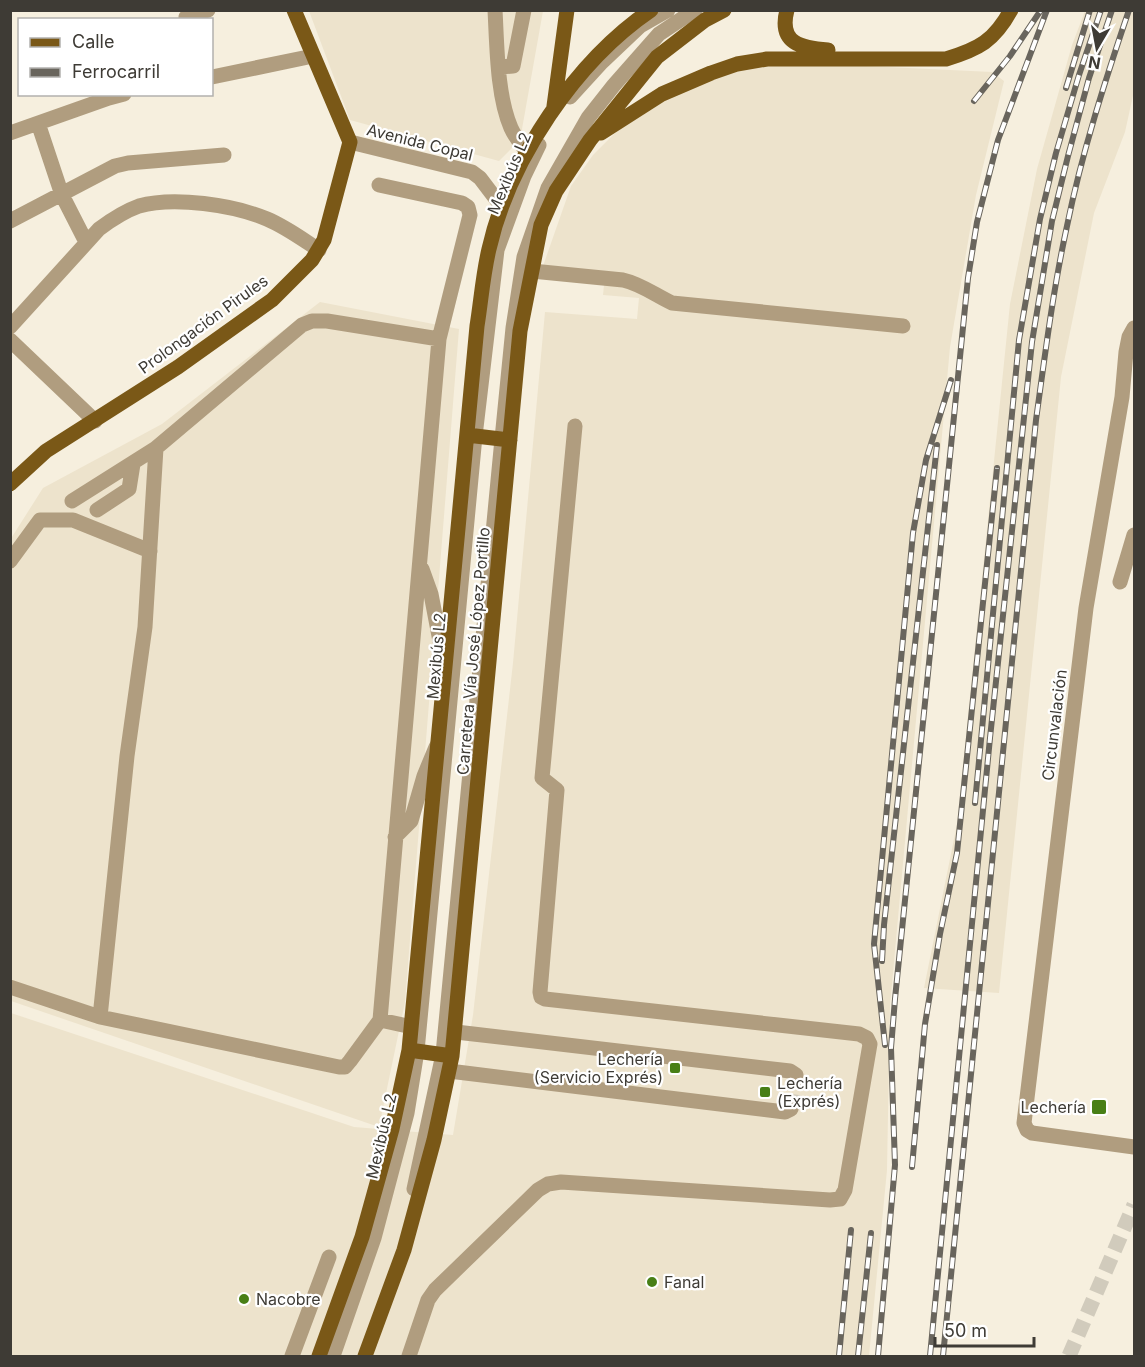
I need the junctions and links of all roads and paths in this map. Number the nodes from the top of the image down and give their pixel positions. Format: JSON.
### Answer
{"nodes":[{"id":1,"x":208,"y":10,"type":"edge"},
{"id":2,"x":294,"y":10,"type":"edge"},
{"id":3,"x":495,"y":10,"type":"edge"},
{"id":4,"x":524,"y":10,"type":"edge"},
{"id":5,"x":567,"y":10,"type":"edge"},
{"id":6,"x":651,"y":10,"type":"edge"},
{"id":7,"x":668,"y":10,"type":"edge"},
{"id":8,"x":695,"y":10,"type":"edge"},
{"id":9,"x":724,"y":10,"type":"edge"},
{"id":10,"x":787,"y":10,"type":"edge"},
{"id":11,"x":1011,"y":10,"type":"edge"},
{"id":12,"x":186,"y":17,"type":"dead end"},
{"id":13,"x":313,"y":56,"type":"junction"},
{"id":14,"x":881,"y":60,"type":"junction"},
{"id":15,"x":499,"y":67,"type":"junction"},
{"id":16,"x":213,"y":77,"type":"edge"},
{"id":17,"x":116,"y":96,"type":"edge"},
{"id":18,"x":554,"y":106,"type":"junction"},
{"id":19,"x":38,"y":123,"type":"junction"},
{"id":20,"x":10,"y":133,"type":"edge"},
{"id":21,"x":590,"y":140,"type":"junction"},
{"id":22,"x":350,"y":142,"type":"junction"},
{"id":23,"x":527,"y":152,"type":"junction"},
{"id":24,"x":224,"y":155,"type":"dead end"},
{"id":25,"x":379,"y":185,"type":"dead end"},
{"id":26,"x":62,"y":195,"type":"junction"},
{"id":27,"x":502,"y":207,"type":"junction"},
{"id":28,"x":10,"y":221,"type":"edge"},
{"id":29,"x":86,"y":242,"type":"junction"},
{"id":30,"x":319,"y":250,"type":"junction"},
{"id":31,"x":532,"y":271,"type":"junction"},
{"id":32,"x":903,"y":326,"type":"dead end"},
{"id":33,"x":10,"y":327,"type":"edge"},
{"id":34,"x":1134,"y":328,"type":"edge"},
{"id":35,"x":439,"y":339,"type":"junction"},
{"id":36,"x":10,"y":340,"type":"edge"},
{"id":37,"x":95,"y":421,"type":"junction"},
{"id":38,"x":575,"y":426,"type":"dead end"},
{"id":39,"x":471,"y":436,"type":"junction"},
{"id":40,"x":506,"y":440,"type":"junction"},
{"id":41,"x":156,"y":448,"type":"junction"},
{"id":42,"x":133,"y":464,"type":"junction"},
{"id":43,"x":10,"y":484,"type":"edge"},
{"id":44,"x":72,"y":501,"type":"dead end"},
{"id":45,"x":97,"y":510,"type":"dead end"},
{"id":46,"x":1134,"y":535,"type":"edge"},
{"id":47,"x":150,"y":551,"type":"junction"},
{"id":48,"x":10,"y":561,"type":"edge"},
{"id":49,"x":420,"y":563,"type":"junction"},
{"id":50,"x":1120,"y":582,"type":"dead end"},
{"id":51,"x":445,"y":670,"type":"junction"},
{"id":52,"x":439,"y":738,"type":"junction"},
{"id":53,"x":396,"y":837,"type":"junction"},
{"id":54,"x":10,"y":987,"type":"edge"},
{"id":55,"x":100,"y":1017,"type":"junction"},
{"id":56,"x":380,"y":1020,"type":"junction"},
{"id":57,"x":412,"y":1026,"type":"junction"},
{"id":58,"x":456,"y":1032,"type":"junction"},
{"id":59,"x":413,"y":1050,"type":"junction"},
{"id":60,"x":448,"y":1055,"type":"junction"},
{"id":61,"x":449,"y":1071,"type":"junction"},
{"id":62,"x":796,"y":1075,"type":"dead end"},
{"id":63,"x":791,"y":1109,"type":"dead end"},
{"id":64,"x":1134,"y":1147,"type":"edge"},
{"id":65,"x":330,"y":1257,"type":"dead end"},
{"id":66,"x":292,"y":1356,"type":"edge"},
{"id":67,"x":319,"y":1356,"type":"edge"},
{"id":68,"x":333,"y":1356,"type":"edge"},
{"id":69,"x":358,"y":1356,"type":"edge"},
{"id":70,"x":365,"y":1356,"type":"edge"},
{"id":71,"x":409,"y":1356,"type":"edge"}],
"edges":[{"from":1,"to":12,"type":"street"},
{"from":2,"to":13,"type":"main road"},
{"from":3,"to":15,"type":"street"},
{"from":4,"to":15,"type":"street"},
{"from":5,"to":18,"type":"main road"},
{"from":6,"to":18,"type":"main road","name":"Carretera Vía José López Portillo"},
{"from":7,"to":39,"type":"street","name":"Mexibús L2"},
{"from":8,"to":40,"type":"street"},
{"from":9,"to":21,"type":"main road","name":"Carretera Vía José López Portillo"},
{"from":10,"to":14,"type":"main road"},
{"from":11,"to":14,"type":"main road"},
{"from":13,"to":16,"type":"street"},
{"from":13,"to":22,"type":"main road"},
{"from":14,"to":21,"type":"main road"},
{"from":15,"to":23,"type":"street"},
{"from":17,"to":19,"type":"street"},
{"from":18,"to":23,"type":"main road","name":"Carretera Vía José López Portillo"},
{"from":19,"to":20,"type":"street"},
{"from":19,"to":26,"type":"street"},
{"from":21,"to":31,"type":"main road","name":"Carretera Vía José López Portillo"},
{"from":22,"to":27,"type":"street","name":"Avenida Copal"},
{"from":22,"to":30,"type":"main road","name":"Prolongación Pirules"},
{"from":23,"to":27,"type":"main road","name":"Carretera Vía José López Portillo"},
{"from":24,"to":26,"type":"street"},
{"from":25,"to":35,"type":"street"},
{"from":26,"to":28,"type":"street"},
{"from":26,"to":29,"type":"street"},
{"from":27,"to":39,"type":"main road","name":"Carretera Vía José López Portillo"},
{"from":29,"to":30,"type":"street"},
{"from":29,"to":33,"type":"street"},
{"from":30,"to":37,"type":"main road","name":"Prolongación Pirules"},
{"from":31,"to":32,"type":"street"},
{"from":31,"to":40,"type":"main road","name":"Carretera Vía José López Portillo"},
{"from":34,"to":64,"type":"street","name":"Circunvalación"},
{"from":35,"to":41,"type":"street"},
{"from":35,"to":49,"type":"street"},
{"from":36,"to":37,"type":"street"},
{"from":37,"to":43,"type":"main road","name":"Prolongación Pirules"},
{"from":38,"to":71,"type":"street"},
{"from":39,"to":40,"type":"main road"},
{"from":39,"to":51,"type":"main road","name":"Carretera Vía José López Portillo"},
{"from":39,"to":59,"type":"street","name":"Mexibús L2"},
{"from":40,"to":58,"type":"main road","name":"Carretera Vía José López Portillo"},
{"from":40,"to":60,"type":"street"},
{"from":41,"to":42,"type":"street"},
{"from":41,"to":47,"type":"street"},
{"from":42,"to":44,"type":"street"},
{"from":42,"to":45,"type":"street"},
{"from":46,"to":50,"type":"street"},
{"from":47,"to":48,"type":"street"},
{"from":47,"to":55,"type":"street"},
{"from":49,"to":51,"type":"street"},
{"from":49,"to":53,"type":"street"},
{"from":51,"to":52,"type":"main road","name":"Carretera Vía José López Portillo"},
{"from":52,"to":53,"type":"street"},
{"from":52,"to":57,"type":"main road","name":"Carretera Vía José López Portillo"},
{"from":53,"to":56,"type":"street"},
{"from":54,"to":55,"type":"street"},
{"from":55,"to":56,"type":"street"},
{"from":56,"to":57,"type":"street"},
{"from":57,"to":59,"type":"main road","name":"Carretera Vía José López Portillo"},
{"from":58,"to":60,"type":"main road","name":"Carretera Vía José López Portillo"},
{"from":58,"to":62,"type":"street"},
{"from":59,"to":60,"type":"main road"},
{"from":59,"to":67,"type":"main road","name":"Carretera Vía José López Portillo"},
{"from":59,"to":68,"type":"street","name":"Mexibús L2"},
{"from":60,"to":61,"type":"main road","name":"Carretera Vía José López Portillo"},
{"from":60,"to":69,"type":"street"},
{"from":61,"to":63,"type":"street"},
{"from":61,"to":70,"type":"main road","name":"Carretera Vía José López Portillo"},
{"from":65,"to":66,"type":"street"}]}
